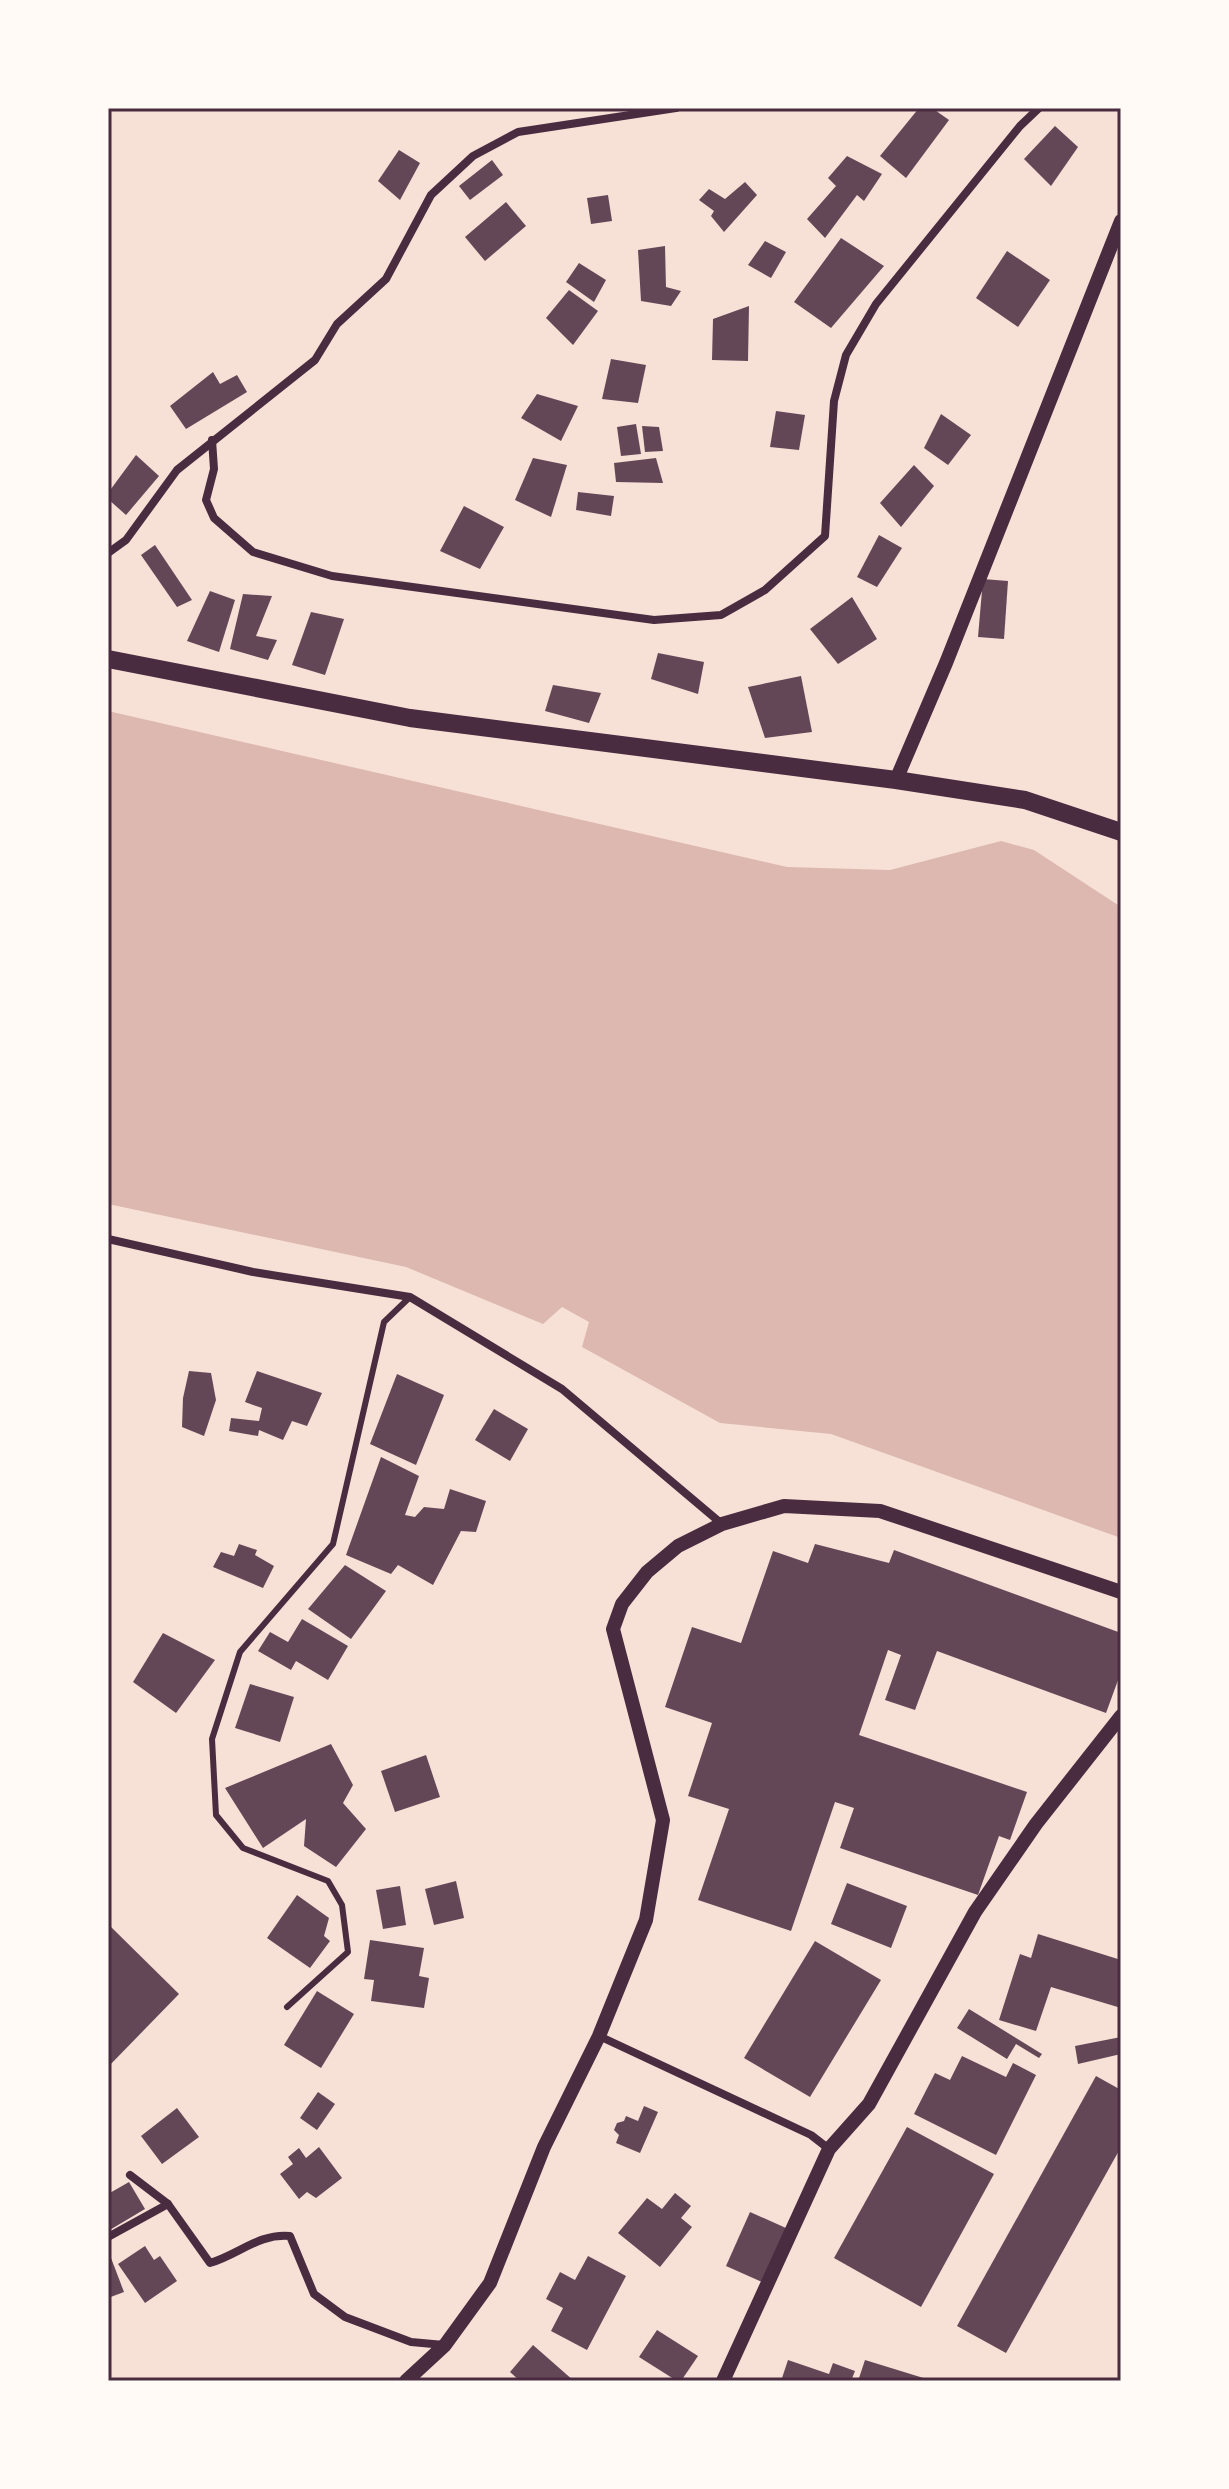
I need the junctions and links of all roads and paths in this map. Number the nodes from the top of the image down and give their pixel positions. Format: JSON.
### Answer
{"nodes":[{"id":1,"x":676,"y":108,"type":"edge"},
{"id":2,"x":1039,"y":108,"type":"edge"},
{"id":3,"x":1121,"y":221,"type":"edge"},
{"id":4,"x":212,"y":440,"type":"junction"},
{"id":5,"x":108,"y":553,"type":"edge"},
{"id":6,"x":108,"y":659,"type":"edge"},
{"id":7,"x":896,"y":780,"type":"junction"},
{"id":8,"x":1121,"y":832,"type":"edge"},
{"id":9,"x":108,"y":1239,"type":"edge"},
{"id":10,"x":410,"y":1297,"type":"junction"},
{"id":11,"x":722,"y":1524,"type":"junction"},
{"id":12,"x":1121,"y":1592,"type":"edge"},
{"id":13,"x":1121,"y":1716,"type":"edge"},
{"id":14,"x":287,"y":2007,"type":"dead end"},
{"id":15,"x":599,"y":2036,"type":"junction"},
{"id":16,"x":829,"y":2149,"type":"junction"},
{"id":17,"x":130,"y":2175,"type":"dead end"},
{"id":18,"x":168,"y":2204,"type":"junction"},
{"id":19,"x":108,"y":2237,"type":"edge"},
{"id":20,"x":445,"y":2345,"type":"junction"},
{"id":21,"x":406,"y":2381,"type":"edge"},
{"id":22,"x":723,"y":2381,"type":"edge"}],
"edges":[{"from":1,"to":4,"type":"street"},
{"from":2,"to":4,"type":"street"},
{"from":3,"to":7,"type":"street"},
{"from":4,"to":5,"type":"street"},
{"from":6,"to":7,"type":"main road"},
{"from":7,"to":8,"type":"main road"},
{"from":9,"to":10,"type":"street"},
{"from":10,"to":11,"type":"street"},
{"from":10,"to":14,"type":"lane"},
{"from":11,"to":12,"type":"street"},
{"from":11,"to":15,"type":"street"},
{"from":13,"to":16,"type":"street"},
{"from":15,"to":16,"type":"street"},
{"from":15,"to":20,"type":"street"},
{"from":16,"to":22,"type":"street"},
{"from":17,"to":18,"type":"street"},
{"from":18,"to":19,"type":"street"},
{"from":18,"to":20,"type":"street"},
{"from":20,"to":21,"type":"street"}]}
